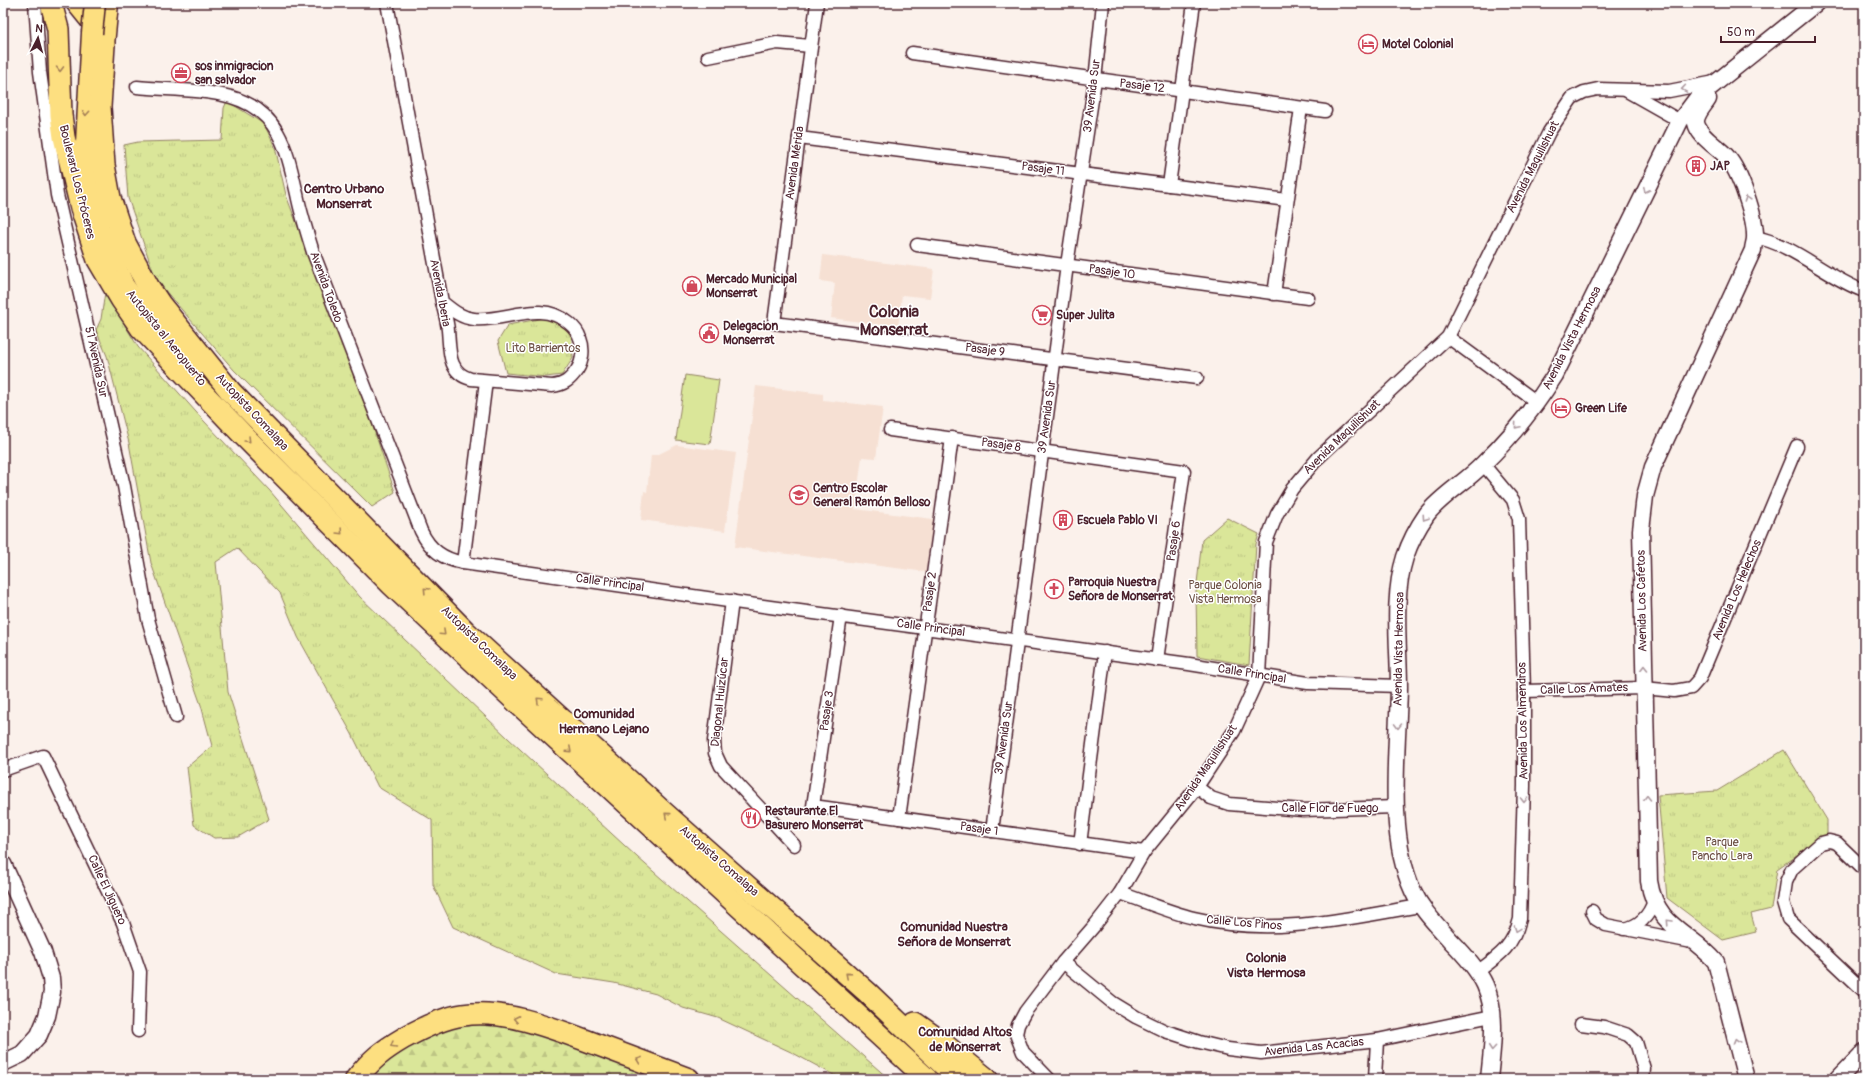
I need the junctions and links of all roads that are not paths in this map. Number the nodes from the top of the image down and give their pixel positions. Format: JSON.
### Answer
{"nodes":[{"id":1,"x":35,"y":3,"type":"edge"},
{"id":2,"x":51,"y":3,"type":"edge"},
{"id":3,"x":77,"y":3,"type":"edge"},
{"id":4,"x":95,"y":3,"type":"edge"},
{"id":5,"x":108,"y":3,"type":"edge"},
{"id":6,"x":387,"y":3,"type":"edge"},
{"id":7,"x":817,"y":3,"type":"edge"},
{"id":8,"x":1103,"y":3,"type":"edge"},
{"id":9,"x":1194,"y":3,"type":"edge"},
{"id":10,"x":1816,"y":3,"type":"edge"},
{"id":11,"x":98,"y":39,"type":"junction"},
{"id":12,"x":811,"y":46,"type":"junction"},
{"id":13,"x":912,"y":53,"type":"dead end"},
{"id":14,"x":708,"y":57,"type":"dead end"},
{"id":15,"x":1095,"y":80,"type":"junction"},
{"id":16,"x":1722,"y":80,"type":"junction"},
{"id":17,"x":137,"y":87,"type":"dead end"},
{"id":18,"x":1625,"y":90,"type":"junction"},
{"id":19,"x":1182,"y":91,"type":"junction"},
{"id":20,"x":1301,"y":108,"type":"junction"},
{"id":21,"x":1325,"y":111,"type":"dead end"},
{"id":22,"x":1680,"y":121,"type":"junction"},
{"id":23,"x":1700,"y":131,"type":"junction"},
{"id":24,"x":799,"y":138,"type":"junction"},
{"id":25,"x":1658,"y":165,"type":"junction"},
{"id":26,"x":1082,"y":174,"type":"junction"},
{"id":27,"x":1169,"y":185,"type":"junction"},
{"id":28,"x":1288,"y":200,"type":"junction"},
{"id":29,"x":1755,"y":237,"type":"junction"},
{"id":30,"x":917,"y":245,"type":"dead end"},
{"id":31,"x":1067,"y":265,"type":"junction"},
{"id":32,"x":1864,"y":291,"type":"edge"},
{"id":33,"x":1274,"y":294,"type":"junction"},
{"id":34,"x":1308,"y":298,"type":"dead end"},
{"id":35,"x":442,"y":302,"type":"junction"},
{"id":36,"x":774,"y":323,"type":"joint"},
{"id":37,"x":1448,"y":337,"type":"junction"},
{"id":38,"x":1054,"y":359,"type":"junction"},
{"id":39,"x":1197,"y":378,"type":"dead end"},
{"id":40,"x":486,"y":381,"type":"junction"},
{"id":41,"x":1538,"y":403,"type":"junction"},
{"id":42,"x":221,"y":412,"type":"junction"},
{"id":43,"x":890,"y":430,"type":"dead end"},
{"id":44,"x":952,"y":438,"type":"junction"},
{"id":45,"x":1797,"y":446,"type":"dead end"},
{"id":46,"x":1042,"y":451,"type":"junction"},
{"id":47,"x":1483,"y":464,"type":"junction"},
{"id":48,"x":1184,"y":471,"type":"joint"},
{"id":49,"x":463,"y":563,"type":"junction"},
{"id":50,"x":732,"y":601,"type":"junction"},
{"id":51,"x":841,"y":616,"type":"junction"},
{"id":52,"x":926,"y":628,"type":"junction"},
{"id":53,"x":1017,"y":640,"type":"junction"},
{"id":54,"x":1105,"y":652,"type":"junction"},
{"id":55,"x":1157,"y":660,"type":"junction"},
{"id":56,"x":1259,"y":676,"type":"junction"},
{"id":57,"x":1399,"y":686,"type":"junction"},
{"id":58,"x":1644,"y":688,"type":"junction"},
{"id":59,"x":1524,"y":691,"type":"junction"},
{"id":60,"x":176,"y":717,"type":"dead end"},
{"id":61,"x":3,"y":770,"type":"edge"},
{"id":62,"x":1197,"y":787,"type":"junction"},
{"id":63,"x":813,"y":806,"type":"joint"},
{"id":64,"x":1396,"y":807,"type":"junction"},
{"id":65,"x":899,"y":818,"type":"junction"},
{"id":66,"x":992,"y":831,"type":"junction"},
{"id":67,"x":1080,"y":844,"type":"junction"},
{"id":68,"x":794,"y":846,"type":"dead end"},
{"id":69,"x":1144,"y":852,"type":"junction"},
{"id":70,"x":3,"y":864,"type":"edge"},
{"id":71,"x":1863,"y":865,"type":"edge"},
{"id":72,"x":1120,"y":893,"type":"junction"},
{"id":73,"x":1654,"y":901,"type":"junction"},
{"id":74,"x":1420,"y":906,"type":"junction"},
{"id":75,"x":1592,"y":911,"type":"dead end"},
{"id":76,"x":1623,"y":929,"type":"junction"},
{"id":77,"x":1694,"y":942,"type":"junction"},
{"id":78,"x":1063,"y":962,"type":"junction"},
{"id":79,"x":1477,"y":972,"type":"junction"},
{"id":80,"x":1864,"y":991,"type":"edge"},
{"id":81,"x":867,"y":992,"type":"junction"},
{"id":82,"x":1492,"y":1016,"type":"junction"},
{"id":83,"x":1581,"y":1024,"type":"dead end"},
{"id":84,"x":138,"y":1031,"type":"dead end"},
{"id":85,"x":1377,"y":1040,"type":"junction"},
{"id":86,"x":1864,"y":1052,"type":"edge"},
{"id":87,"x":3,"y":1063,"type":"edge"},
{"id":88,"x":356,"y":1079,"type":"edge"},
{"id":89,"x":688,"y":1079,"type":"edge"},
{"id":90,"x":927,"y":1079,"type":"edge"},
{"id":91,"x":958,"y":1079,"type":"edge"},
{"id":92,"x":987,"y":1079,"type":"edge"},
{"id":93,"x":1049,"y":1079,"type":"edge"},
{"id":94,"x":1374,"y":1079,"type":"edge"},
{"id":95,"x":1489,"y":1079,"type":"edge"},
{"id":96,"x":1643,"y":1079,"type":"edge"},
{"id":97,"x":1746,"y":1079,"type":"edge"},
{"id":98,"x":1838,"y":1079,"type":"edge"}],
"edges":[{"from":1,"to":60,"type":"street","name":"51 Avenida Sur"},
{"from":2,"to":42,"type":"highway","name":"Boulevard Los Próceres","one_way":true},
{"from":3,"to":11,"type":"highway"},
{"from":4,"to":11,"type":"main road","name":"Autopista al Aeropuerto","bridge":true},
{"from":5,"to":11,"type":"main road"},
{"from":6,"to":35,"type":"street","name":"Avenida Iberia"},
{"from":7,"to":12,"type":"street","name":"Avenida Mérida"},
{"from":8,"to":15,"type":"street","name":"39 Avenida Sur"},
{"from":9,"to":19,"type":"street"},
{"from":10,"to":16,"type":"street","name":"Avenida Vista Hermosa"},
{"from":11,"to":42,"type":"main road","name":"Autopista al Aeropuerto","one_way":true},
{"from":81,"to":11,"type":"highway","name":"Autopista Comalapa","one_way":true},
{"from":12,"to":14,"type":"street"},
{"from":12,"to":24,"type":"street","name":"Avenida Mérida"},
{"from":13,"to":15,"type":"street","name":"Pasaje 12"},
{"from":15,"to":19,"type":"street","name":"Pasaje 12"},
{"from":15,"to":26,"type":"street","name":"39 Avenida Sur"},
{"from":16,"to":18,"type":"street","name":"Avenida Maquilishuat","one_way":true},
{"from":16,"to":22,"type":"street","name":"Avenida Vista Hermosa"},
{"from":16,"to":23,"type":"street"},
{"from":17,"to":49,"type":"street","name":"Avenida Toledo"},
{"from":18,"to":22,"type":"street","name":"Avenida Maquilishuat"},
{"from":18,"to":37,"type":"street","name":"Avenida Maquilishuat"},
{"from":19,"to":20,"type":"street","name":"Pasaje 12"},
{"from":19,"to":27,"type":"street"},
{"from":20,"to":21,"type":"street","name":"Pasaje 12"},
{"from":20,"to":28,"type":"street"},
{"from":22,"to":25,"type":"street","name":"Avenida Vista Hermosa"},
{"from":23,"to":25,"type":"street"},
{"from":29,"to":23,"type":"street","name":"Avenida Los Cafetos","one_way":true},
{"from":24,"to":26,"type":"street","name":"Pasaje 11"},
{"from":24,"to":36,"type":"street","name":"Avenida Mérida"},
{"from":25,"to":41,"type":"street","name":"Avenida Vista Hermosa","one_way":true},
{"from":26,"to":27,"type":"street","name":"Pasaje 11"},
{"from":26,"to":31,"type":"street","name":"39 Avenida Sur"},
{"from":27,"to":28,"type":"street","name":"Pasaje 11"},
{"from":28,"to":33,"type":"street"},
{"from":29,"to":32,"type":"street"},
{"from":58,"to":29,"type":"street","name":"Avenida Los Cafetos","one_way":true},
{"from":30,"to":31,"type":"street","name":"Pasaje 10"},
{"from":31,"to":33,"type":"street","name":"Pasaje 10"},
{"from":31,"to":38,"type":"street","name":"39 Avenida Sur"},
{"from":33,"to":34,"type":"street","name":"Pasaje 10"},
{"from":35,"to":40,"type":"street","name":"Avenida Iberia"},
{"from":35,"to":40,"type":"street","name":"Avenida Iberia"},
{"from":36,"to":38,"type":"street","name":"Pasaje 9"},
{"from":37,"to":41,"type":"street"},
{"from":37,"to":56,"type":"street","name":"Avenida Maquilishuat"},
{"from":38,"to":39,"type":"street","name":"Pasaje 9"},
{"from":38,"to":46,"type":"street","name":"39 Avenida Sur"},
{"from":40,"to":49,"type":"street"},
{"from":41,"to":47,"type":"street","name":"Avenida Vista Hermosa","one_way":true},
{"from":42,"to":90,"type":"highway","name":"Autopista Comalapa","one_way":true},
{"from":43,"to":44,"type":"street","name":"Pasaje 8"},
{"from":44,"to":46,"type":"street","name":"Pasaje 8"},
{"from":44,"to":52,"type":"street","name":"Pasaje 2"},
{"from":45,"to":58,"type":"street","name":"Avenida Los Helechos"},
{"from":46,"to":48,"type":"street","name":"Pasaje 8"},
{"from":46,"to":53,"type":"street","name":"39 Avenida Sur"},
{"from":47,"to":57,"type":"street","name":"Avenida Vista Hermosa","one_way":true},
{"from":47,"to":59,"type":"street","name":"Avenida Los Almendros"},
{"from":48,"to":55,"type":"street","name":"Pasaje 6"},
{"from":49,"to":50,"type":"street","name":"Calle Principal"},
{"from":50,"to":51,"type":"street","name":"Calle Principal"},
{"from":50,"to":68,"type":"street","name":"Diagonal Huizúcar"},
{"from":51,"to":52,"type":"street","name":"Calle Principal"},
{"from":51,"to":63,"type":"street","name":"Pasaje 3"},
{"from":52,"to":53,"type":"street","name":"Calle Principal"},
{"from":52,"to":65,"type":"street","name":"Pasaje 2"},
{"from":53,"to":54,"type":"street","name":"Calle Principal"},
{"from":53,"to":66,"type":"street","name":"39 Avenida Sur"},
{"from":54,"to":55,"type":"street","name":"Calle Principal"},
{"from":54,"to":67,"type":"street"},
{"from":55,"to":56,"type":"street","name":"Calle Principal"},
{"from":56,"to":57,"type":"street","name":"Calle Principal"},
{"from":56,"to":62,"type":"street","name":"Avenida Maquilishuat"},
{"from":57,"to":64,"type":"street","name":"Avenida Vista Hermosa","one_way":true},
{"from":58,"to":59,"type":"street","name":"Calle Los Amates"},
{"from":73,"to":58,"type":"street","name":"Avenida Los Cafetos","one_way":true},
{"from":59,"to":79,"type":"street","name":"Avenida Los Almendros","one_way":true},
{"from":61,"to":84,"type":"street","name":"Calle El Jiguero"},
{"from":62,"to":64,"type":"street","name":"Calle Flor de Fuego"},
{"from":62,"to":69,"type":"street","name":"Avenida Maquilishuat"},
{"from":63,"to":65,"type":"street","name":"Pasaje 1"},
{"from":64,"to":74,"type":"street","name":"Avenida Vista Hermosa"},
{"from":65,"to":66,"type":"street","name":"Pasaje 1"},
{"from":66,"to":67,"type":"street","name":"Pasaje 1"},
{"from":67,"to":69,"type":"street","name":"Pasaje 1"},
{"from":69,"to":72,"type":"street","name":"Avenida Maquilishuat"},
{"from":70,"to":87,"type":"street"},
{"from":71,"to":80,"type":"street"},
{"from":72,"to":74,"type":"street","name":"Calle Los Pinos"},
{"from":72,"to":78,"type":"street","name":"Avenida Maquilishuat"},
{"from":73,"to":76,"type":"street"},
{"from":77,"to":73,"type":"street","name":"Avenida Los Cafetos","one_way":true},
{"from":74,"to":79,"type":"street","name":"Avenida Vista Hermosa"},
{"from":75,"to":76,"type":"street"},
{"from":76,"to":77,"type":"street"},
{"from":97,"to":77,"type":"street","name":"Avenida Los Cafetos","one_way":true},
{"from":78,"to":85,"type":"street","name":"Avenida Las Acacias"},
{"from":78,"to":93,"type":"street","name":"Avenida Maquilishuat"},
{"from":79,"to":82,"type":"street","name":"Avenida Vista Hermosa"},
{"from":81,"to":91,"type":"highway","name":"Autopista Comalapa"},
{"from":81,"to":92,"type":"highway"},
{"from":82,"to":85,"type":"street","name":"Avenida Las Acacias"},
{"from":82,"to":95,"type":"street","name":"Avenida Vista Hermosa","one_way":true},
{"from":83,"to":96,"type":"street"},
{"from":85,"to":94,"type":"street"},
{"from":86,"to":98,"type":"street"},
{"from":89,"to":88,"type":"highway","one_way":true}]}
